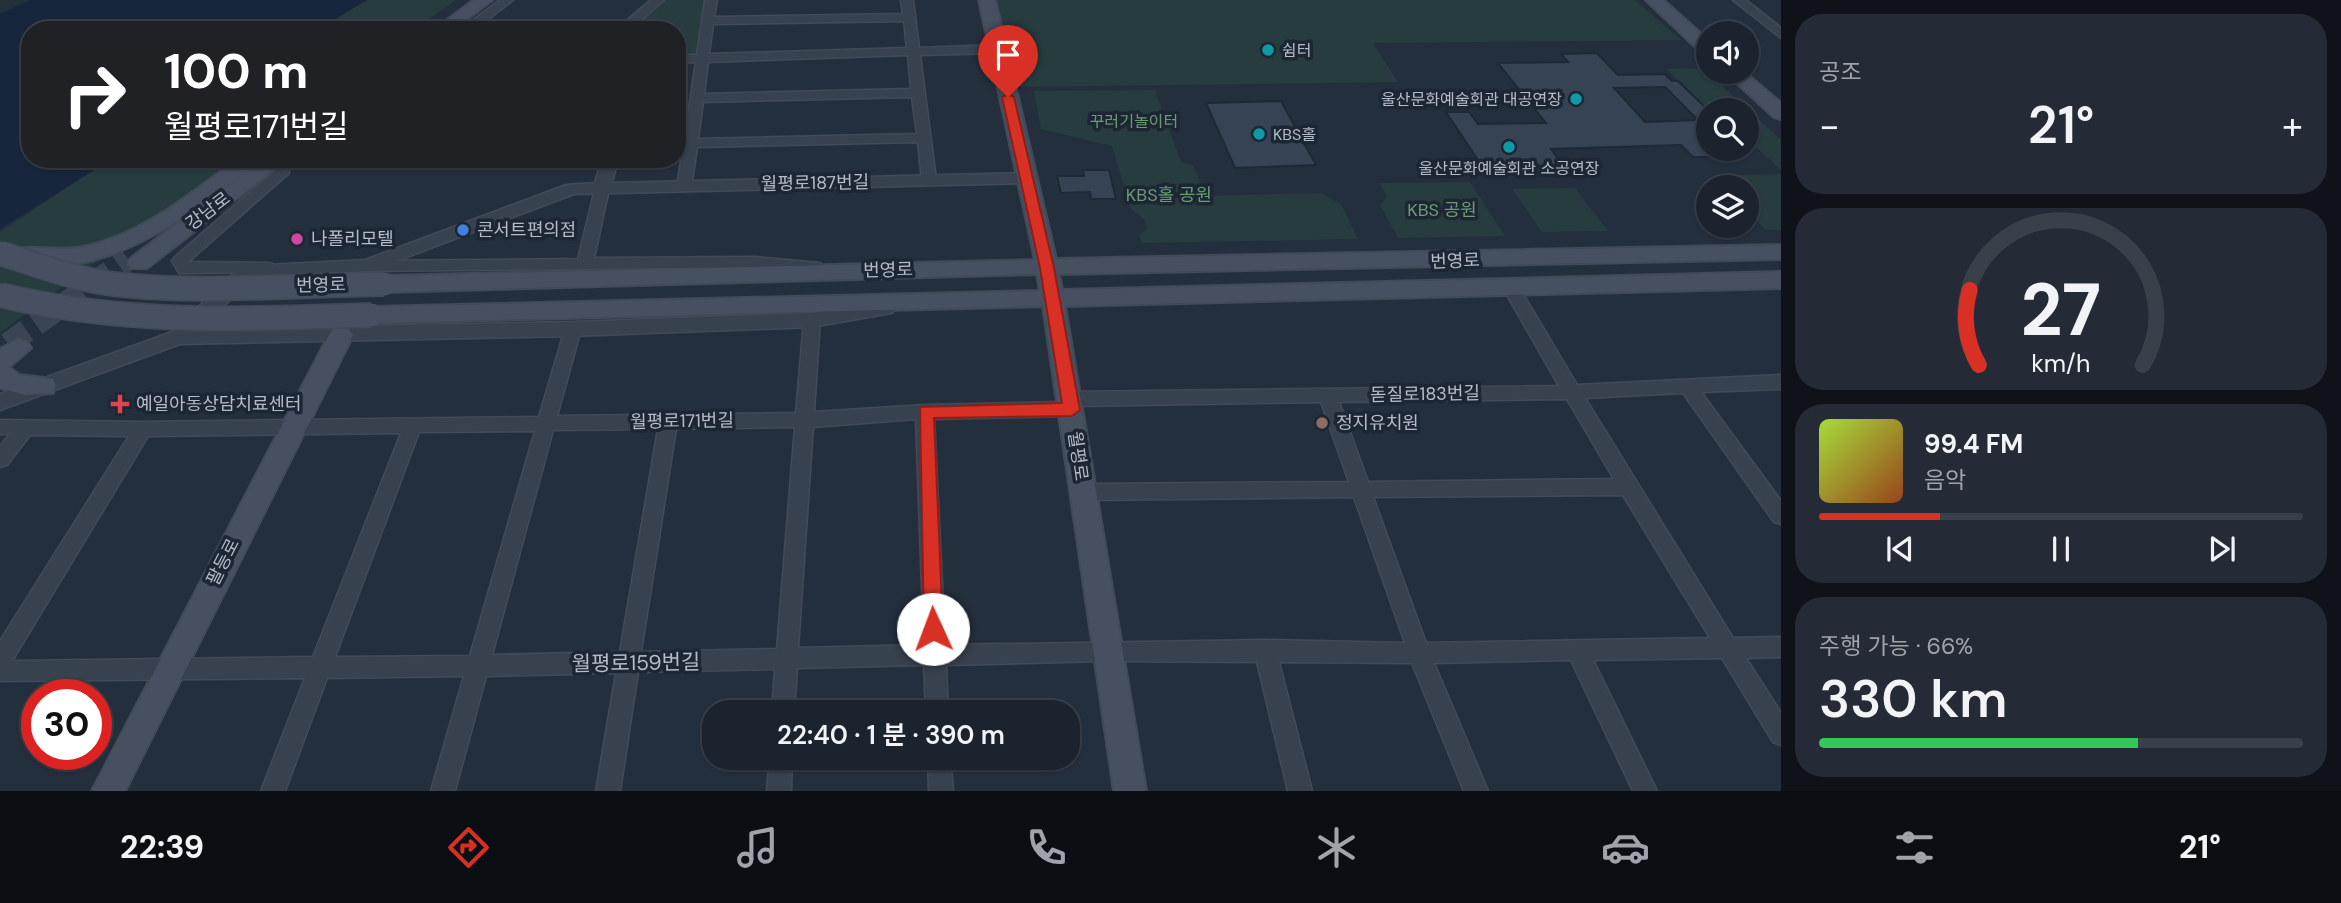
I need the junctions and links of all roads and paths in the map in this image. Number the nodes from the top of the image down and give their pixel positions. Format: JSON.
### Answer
{"nodes":[{"id":1,"x":484,"y":0,"type":"edge"},
{"id":2,"x":507,"y":0,"type":"edge"},
{"id":3,"x":658,"y":0,"type":"edge"},
{"id":4,"x":711,"y":0,"type":"edge"},
{"id":5,"x":907,"y":0,"type":"edge"},
{"id":6,"x":987,"y":0,"type":"edge"},
{"id":7,"x":1654,"y":0,"type":"edge"},
{"id":8,"x":1739,"y":0,"type":"edge"},
{"id":9,"x":909,"y":17,"type":"junction"},
{"id":10,"x":455,"y":21,"type":"edge"},
{"id":11,"x":478,"y":21,"type":"edge"},
{"id":12,"x":633,"y":21,"type":"edge"},
{"id":13,"x":708,"y":21,"type":"junction"},
{"id":14,"x":1781,"y":34,"type":"edge"},
{"id":15,"x":1696,"y":38,"type":"edge"},
{"id":16,"x":997,"y":49,"type":"junction"},
{"id":17,"x":913,"y":52,"type":"junction"},
{"id":18,"x":686,"y":59,"type":"edge"},
{"id":19,"x":702,"y":59,"type":"junction"},
{"id":20,"x":1748,"y":84,"type":"edge"},
{"id":21,"x":918,"y":93,"type":"junction"},
{"id":22,"x":697,"y":98,"type":"junction"},
{"id":23,"x":1781,"y":113,"type":"edge"},
{"id":24,"x":923,"y":138,"type":"junction"},
{"id":25,"x":690,"y":143,"type":"junction"},
{"id":26,"x":238,"y":168,"type":"edge"},
{"id":27,"x":249,"y":168,"type":"edge"},
{"id":28,"x":275,"y":168,"type":"edge"},
{"id":29,"x":277,"y":168,"type":"edge"},
{"id":30,"x":608,"y":168,"type":"edge"},
{"id":31,"x":1029,"y":178,"type":"junction"},
{"id":32,"x":929,"y":180,"type":"junction"},
{"id":33,"x":684,"y":187,"type":"junction"},
{"id":34,"x":602,"y":189,"type":"junction"},
{"id":35,"x":1781,"y":252,"type":"edge"},
{"id":36,"x":3,"y":254,"type":"edge"},
{"id":37,"x":585,"y":263,"type":"junction"},
{"id":38,"x":367,"y":266,"type":"junction"},
{"id":39,"x":1132,"y":267,"type":"junction"},
{"id":40,"x":275,"y":268,"type":"junction"},
{"id":41,"x":1047,"y":268,"type":"junction"},
{"id":42,"x":848,"y":270,"type":"junction"},
{"id":43,"x":1781,"y":279,"type":"edge"},
{"id":44,"x":1511,"y":288,"type":"junction"},
{"id":45,"x":0,"y":295,"type":"edge"},
{"id":46,"x":1142,"y":297,"type":"junction"},
{"id":47,"x":1053,"y":299,"type":"junction"},
{"id":48,"x":911,"y":302,"type":"junction"},
{"id":49,"x":812,"y":320,"type":"junction"},
{"id":50,"x":573,"y":329,"type":"junction"},
{"id":51,"x":341,"y":335,"type":"junction"},
{"id":52,"x":178,"y":337,"type":"junction"},
{"id":53,"x":0,"y":372,"type":"edge"},
{"id":54,"x":1781,"y":382,"type":"edge"},
{"id":55,"x":44,"y":386,"type":"junction"},
{"id":56,"x":1687,"y":386,"type":"junction"},
{"id":57,"x":1574,"y":392,"type":"junction"},
{"id":58,"x":1328,"y":396,"type":"junction"},
{"id":59,"x":0,"y":402,"type":"edge"},
{"id":60,"x":1071,"y":404,"type":"junction"},
{"id":61,"x":925,"y":412,"type":"junction"},
{"id":62,"x":806,"y":420,"type":"junction"},
{"id":63,"x":546,"y":422,"type":"junction"},
{"id":64,"x":668,"y":422,"type":"junction"},
{"id":65,"x":413,"y":425,"type":"junction"},
{"id":66,"x":0,"y":427,"type":"edge"},
{"id":67,"x":293,"y":427,"type":"junction"},
{"id":68,"x":25,"y":428,"type":"junction"},
{"id":69,"x":143,"y":429,"type":"junction"},
{"id":70,"x":0,"y":460,"type":"edge"},
{"id":71,"x":1628,"y":487,"type":"junction"},
{"id":72,"x":1364,"y":491,"type":"junction"},
{"id":73,"x":1084,"y":492,"type":"junction"},
{"id":74,"x":1781,"y":516,"type":"edge"},
{"id":75,"x":1781,"y":647,"type":"edge"},
{"id":76,"x":1728,"y":648,"type":"junction"},
{"id":77,"x":1265,"y":650,"type":"junction"},
{"id":78,"x":1105,"y":651,"type":"junction"},
{"id":79,"x":1577,"y":651,"type":"junction"},
{"id":80,"x":1419,"y":653,"type":"junction"},
{"id":81,"x":934,"y":656,"type":"junction"},
{"id":82,"x":786,"y":659,"type":"junction"},
{"id":83,"x":0,"y":660,"type":"edge"},
{"id":84,"x":629,"y":663,"type":"junction"},
{"id":85,"x":477,"y":666,"type":"junction"},
{"id":86,"x":319,"y":669,"type":"junction"},
{"id":87,"x":0,"y":671,"type":"edge"},
{"id":88,"x":167,"y":671,"type":"junction"},
{"id":89,"x":784,"y":700,"type":"edge"},
{"id":90,"x":936,"y":700,"type":"edge"},
{"id":91,"x":1781,"y":734,"type":"edge"},
{"id":92,"x":780,"y":770,"type":"edge"},
{"id":93,"x":940,"y":770,"type":"edge"},
{"id":94,"x":108,"y":791,"type":"edge"},
{"id":95,"x":273,"y":791,"type":"edge"},
{"id":96,"x":443,"y":791,"type":"edge"},
{"id":97,"x":608,"y":791,"type":"edge"},
{"id":98,"x":779,"y":791,"type":"edge"},
{"id":99,"x":941,"y":791,"type":"edge"},
{"id":100,"x":1130,"y":791,"type":"edge"},
{"id":101,"x":1300,"y":791,"type":"edge"},
{"id":102,"x":1476,"y":791,"type":"edge"},
{"id":103,"x":1645,"y":791,"type":"edge"}],
"edges":[{"from":1,"to":10,"type":"main road"},
{"from":2,"to":11,"type":"street"},
{"from":3,"to":12,"type":"street"},
{"from":4,"to":13,"type":"street"},
{"from":5,"to":9,"type":"street"},
{"from":6,"to":16,"type":"main road","name":"월평로"},
{"from":7,"to":15,"type":"main road"},
{"from":8,"to":14,"type":"street"},
{"from":9,"to":13,"type":"street"},
{"from":9,"to":17,"type":"street"},
{"from":13,"to":19,"type":"street"},
{"from":16,"to":17,"type":"street"},
{"from":16,"to":31,"type":"main road","name":"월평로"},
{"from":17,"to":19,"type":"street"},
{"from":17,"to":21,"type":"street"},
{"from":18,"to":19,"type":"street"},
{"from":19,"to":22,"type":"street"},
{"from":20,"to":23,"type":"main road"},
{"from":21,"to":22,"type":"street"},
{"from":21,"to":24,"type":"street"},
{"from":22,"to":25,"type":"street"},
{"from":24,"to":25,"type":"street"},
{"from":24,"to":32,"type":"street"},
{"from":25,"to":33,"type":"street"},
{"from":26,"to":36,"type":"main road","bridge":true},
{"from":27,"to":28,"type":"main road","name":"강남로"},
{"from":29,"to":40,"type":"street"},
{"from":30,"to":34,"type":"street"},
{"from":31,"to":32,"type":"street","name":"월평로187번길"},
{"from":31,"to":41,"type":"main road","name":"월평로"},
{"from":32,"to":33,"type":"street","name":"월평로187번길"},
{"from":33,"to":34,"type":"street","name":"월평로187번길"},
{"from":34,"to":37,"type":"street"},
{"from":34,"to":38,"type":"street","name":"월평로187번길"},
{"from":35,"to":39,"type":"main road","name":"번영로"},
{"from":36,"to":42,"type":"main road","name":"번영로","bridge":true},
{"from":37,"to":38,"type":"street"},
{"from":37,"to":42,"type":"street"},
{"from":38,"to":40,"type":"street","name":"월평로187번길"},
{"from":39,"to":41,"type":"main road","name":"번영로"},
{"from":39,"to":46,"type":"main road"},
{"from":40,"to":52,"type":"street","name":"월평로187번길"},
{"from":41,"to":42,"type":"main road","name":"번영로"},
{"from":41,"to":47,"type":"main road","name":"월평로"},
{"from":43,"to":44,"type":"main road","name":"번영로"},
{"from":44,"to":46,"type":"main road","name":"번영로"},
{"from":44,"to":57,"type":"street"},
{"from":45,"to":48,"type":"main road","name":"번영로","bridge":true},
{"from":46,"to":47,"type":"main road","name":"번영로"},
{"from":47,"to":48,"type":"main road","name":"번영로"},
{"from":47,"to":60,"type":"main road","name":"월평로"},
{"from":48,"to":49,"type":"street"},
{"from":49,"to":50,"type":"street"},
{"from":49,"to":62,"type":"street"},
{"from":50,"to":51,"type":"street"},
{"from":50,"to":63,"type":"street"},
{"from":51,"to":52,"type":"street"},
{"from":51,"to":67,"type":"main road","name":"팔등로"},
{"from":52,"to":55,"type":"street"},
{"from":53,"to":55,"type":"main road"},
{"from":54,"to":56,"type":"street","name":"돋질로183번길"},
{"from":55,"to":59,"type":"street"},
{"from":56,"to":57,"type":"street","name":"돋질로183번길"},
{"from":56,"to":74,"type":"street"},
{"from":57,"to":58,"type":"street","name":"돋질로183번길"},
{"from":57,"to":71,"type":"street"},
{"from":58,"to":60,"type":"street","name":"돋질로183번길"},
{"from":58,"to":72,"type":"street"},
{"from":60,"to":61,"type":"street","name":"월평로171번길"},
{"from":60,"to":73,"type":"main road","name":"월평로"},
{"from":61,"to":62,"type":"street","name":"월평로171번길"},
{"from":61,"to":81,"type":"street"},
{"from":62,"to":64,"type":"street","name":"월평로171번길"},
{"from":62,"to":82,"type":"street"},
{"from":63,"to":64,"type":"street","name":"월평로171번길"},
{"from":63,"to":65,"type":"street","name":"월평로171번길"},
{"from":63,"to":85,"type":"street"},
{"from":64,"to":84,"type":"street"},
{"from":65,"to":67,"type":"street","name":"월평로171번길"},
{"from":65,"to":86,"type":"street"},
{"from":66,"to":68,"type":"street","name":"월평로171번길"},
{"from":67,"to":69,"type":"street","name":"월평로171번길"},
{"from":67,"to":88,"type":"main road","name":"팔등로"},
{"from":68,"to":69,"type":"street","name":"월평로171번길"},
{"from":68,"to":70,"type":"street"},
{"from":69,"to":83,"type":"street"},
{"from":71,"to":72,"type":"street"},
{"from":71,"to":76,"type":"street"},
{"from":72,"to":73,"type":"street"},
{"from":72,"to":80,"type":"street"},
{"from":73,"to":78,"type":"main road","name":"월평로"},
{"from":75,"to":76,"type":"street","name":"월평로159번길"},
{"from":76,"to":79,"type":"street","name":"월평로159번길"},
{"from":76,"to":91,"type":"street"},
{"from":77,"to":78,"type":"street","name":"월평로159번길"},
{"from":77,"to":80,"type":"street","name":"월평로159번길"},
{"from":77,"to":101,"type":"street"},
{"from":78,"to":81,"type":"street","name":"월평로159번길"},
{"from":78,"to":100,"type":"main road","name":"월평로"},
{"from":79,"to":80,"type":"street","name":"월평로159번길"},
{"from":79,"to":103,"type":"street"},
{"from":80,"to":102,"type":"street"},
{"from":81,"to":82,"type":"street","name":"월평로159번길"},
{"from":81,"to":90,"type":"street"},
{"from":82,"to":84,"type":"street","name":"월평로159번길"},
{"from":82,"to":89,"type":"street"},
{"from":84,"to":85,"type":"street","name":"월평로159번길"},
{"from":84,"to":97,"type":"street"},
{"from":85,"to":86,"type":"street","name":"월평로159번길"},
{"from":85,"to":96,"type":"street"},
{"from":86,"to":88,"type":"street","name":"월평로159번길"},
{"from":86,"to":95,"type":"street"},
{"from":87,"to":88,"type":"street","name":"월평로159번길"},
{"from":88,"to":94,"type":"main road","name":"팔등로"},
{"from":92,"to":98,"type":"street"},
{"from":93,"to":99,"type":"street"}]}
